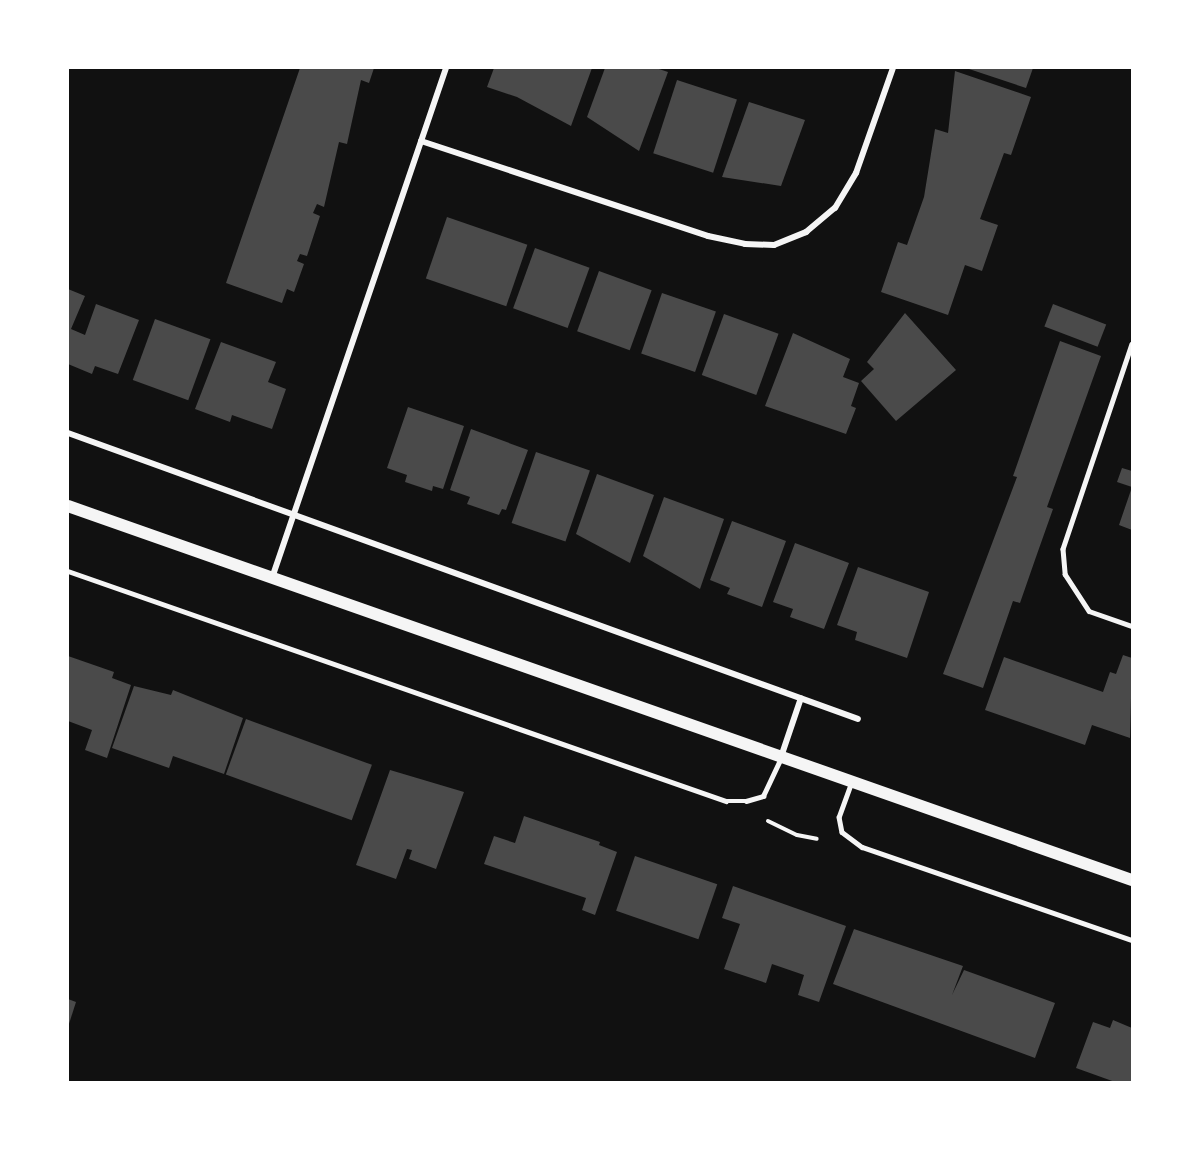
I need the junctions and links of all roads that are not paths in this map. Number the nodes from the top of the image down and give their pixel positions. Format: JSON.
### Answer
{"nodes":[{"id":1,"x":446,"y":68,"type":"edge"},
{"id":2,"x":893,"y":68,"type":"edge"},
{"id":3,"x":421,"y":141,"type":"junction"},
{"id":4,"x":1132,"y":344,"type":"edge"},
{"id":5,"x":68,"y":433,"type":"edge"},
{"id":6,"x":68,"y":506,"type":"edge"},
{"id":7,"x":294,"y":516,"type":"junction"},
{"id":8,"x":68,"y":572,"type":"edge"},
{"id":9,"x":272,"y":578,"type":"junction"},
{"id":10,"x":1132,"y":626,"type":"edge"},
{"id":11,"x":801,"y":698,"type":"junction"},
{"id":12,"x":858,"y":719,"type":"dead end"},
{"id":13,"x":781,"y":757,"type":"junction"},
{"id":14,"x":852,"y":781,"type":"junction"},
{"id":15,"x":1132,"y":880,"type":"edge"},
{"id":16,"x":1132,"y":940,"type":"edge"}],
"edges":[{"from":1,"to":3,"type":"street"},
{"from":2,"to":3,"type":"street"},
{"from":3,"to":7,"type":"street"},
{"from":4,"to":10,"type":"lane"},
{"from":5,"to":7,"type":"street"},
{"from":6,"to":9,"type":"main road"},
{"from":7,"to":9,"type":"street"},
{"from":7,"to":11,"type":"street"},
{"from":8,"to":13,"type":"lane"},
{"from":9,"to":13,"type":"main road"},
{"from":11,"to":12,"type":"street"},
{"from":11,"to":13,"type":"street"},
{"from":13,"to":14,"type":"main road"},
{"from":14,"to":15,"type":"main road"},
{"from":14,"to":16,"type":"lane"}]}
